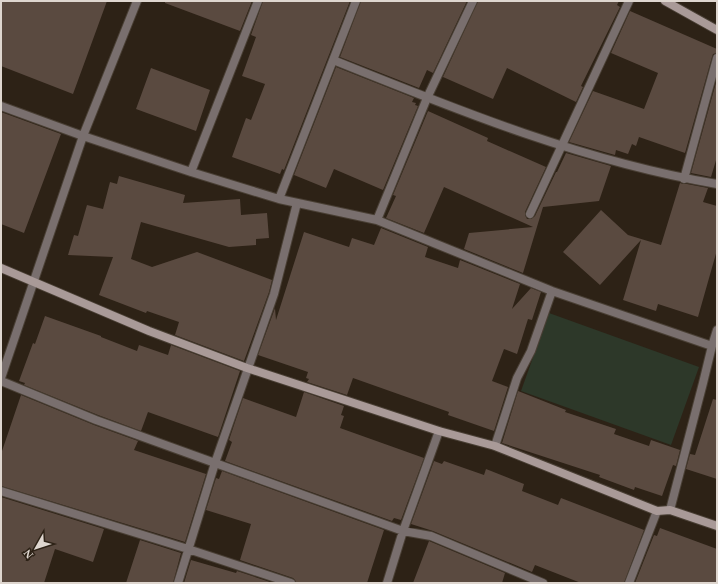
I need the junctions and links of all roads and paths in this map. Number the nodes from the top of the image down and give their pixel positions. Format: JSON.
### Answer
{"nodes":[{"id":1,"x":137,"y":1,"type":"edge"},
{"id":2,"x":258,"y":1,"type":"edge"},
{"id":3,"x":356,"y":1,"type":"edge"},
{"id":4,"x":473,"y":1,"type":"edge"},
{"id":5,"x":629,"y":1,"type":"edge"},
{"id":6,"x":666,"y":1,"type":"edge"},
{"id":7,"x":717,"y":30,"type":"edge"},
{"id":8,"x":717,"y":58,"type":"edge"},
{"id":9,"x":334,"y":60,"type":"junction"},
{"id":10,"x":427,"y":98,"type":"junction"},
{"id":11,"x":1,"y":106,"type":"edge"},
{"id":12,"x":83,"y":136,"type":"junction"},
{"id":13,"x":561,"y":146,"type":"junction"},
{"id":14,"x":191,"y":172,"type":"junction"},
{"id":15,"x":684,"y":179,"type":"junction"},
{"id":16,"x":717,"y":184,"type":"edge"},
{"id":17,"x":279,"y":199,"type":"junction"},
{"id":18,"x":297,"y":202,"type":"junction"},
{"id":19,"x":530,"y":214,"type":"dead end"},
{"id":20,"x":377,"y":220,"type":"junction"},
{"id":21,"x":1,"y":268,"type":"edge"},
{"id":22,"x":34,"y":281,"type":"junction"},
{"id":23,"x":552,"y":291,"type":"junction"},
{"id":24,"x":717,"y":330,"type":"edge"},
{"id":25,"x":712,"y":346,"type":"junction"},
{"id":26,"x":247,"y":368,"type":"junction"},
{"id":27,"x":1,"y":378,"type":"edge"},
{"id":28,"x":1,"y":381,"type":"edge"},
{"id":29,"x":439,"y":431,"type":"junction"},
{"id":30,"x":495,"y":446,"type":"junction"},
{"id":31,"x":215,"y":463,"type":"junction"},
{"id":32,"x":1,"y":491,"type":"edge"},
{"id":33,"x":670,"y":510,"type":"junction"},
{"id":34,"x":657,"y":511,"type":"junction"},
{"id":35,"x":717,"y":526,"type":"edge"},
{"id":36,"x":403,"y":531,"type":"junction"},
{"id":37,"x":188,"y":549,"type":"junction"},
{"id":38,"x":178,"y":583,"type":"edge"},
{"id":39,"x":291,"y":583,"type":"edge"},
{"id":40,"x":387,"y":583,"type":"edge"},
{"id":41,"x":543,"y":583,"type":"edge"},
{"id":42,"x":629,"y":583,"type":"edge"}],
"edges":[{"from":1,"to":12,"type":"street"},
{"from":2,"to":14,"type":"street"},
{"from":3,"to":9,"type":"street"},
{"from":4,"to":10,"type":"street"},
{"from":5,"to":13,"type":"street"},
{"from":6,"to":7,"type":"street"},
{"from":8,"to":15,"type":"street"},
{"from":9,"to":10,"type":"street"},
{"from":9,"to":17,"type":"street"},
{"from":10,"to":13,"type":"street"},
{"from":10,"to":20,"type":"street"},
{"from":11,"to":12,"type":"street"},
{"from":12,"to":14,"type":"street"},
{"from":12,"to":22,"type":"street"},
{"from":13,"to":15,"type":"street"},
{"from":13,"to":19,"type":"street"},
{"from":14,"to":17,"type":"street"},
{"from":15,"to":16,"type":"street"},
{"from":17,"to":18,"type":"street"},
{"from":18,"to":20,"type":"street"},
{"from":18,"to":26,"type":"street"},
{"from":20,"to":23,"type":"street"},
{"from":21,"to":22,"type":"street"},
{"from":22,"to":26,"type":"street"},
{"from":22,"to":27,"type":"street"},
{"from":23,"to":25,"type":"street"},
{"from":23,"to":30,"type":"street"},
{"from":24,"to":25,"type":"street"},
{"from":25,"to":33,"type":"street"},
{"from":26,"to":29,"type":"street"},
{"from":26,"to":31,"type":"street"},
{"from":28,"to":31,"type":"street"},
{"from":29,"to":30,"type":"street"},
{"from":29,"to":36,"type":"street"},
{"from":30,"to":34,"type":"street"},
{"from":31,"to":36,"type":"street"},
{"from":31,"to":37,"type":"street"},
{"from":32,"to":37,"type":"street"},
{"from":33,"to":34,"type":"street"},
{"from":33,"to":35,"type":"street"},
{"from":34,"to":42,"type":"street"},
{"from":36,"to":40,"type":"street"},
{"from":36,"to":41,"type":"street"},
{"from":37,"to":38,"type":"street"},
{"from":37,"to":39,"type":"street"}]}
